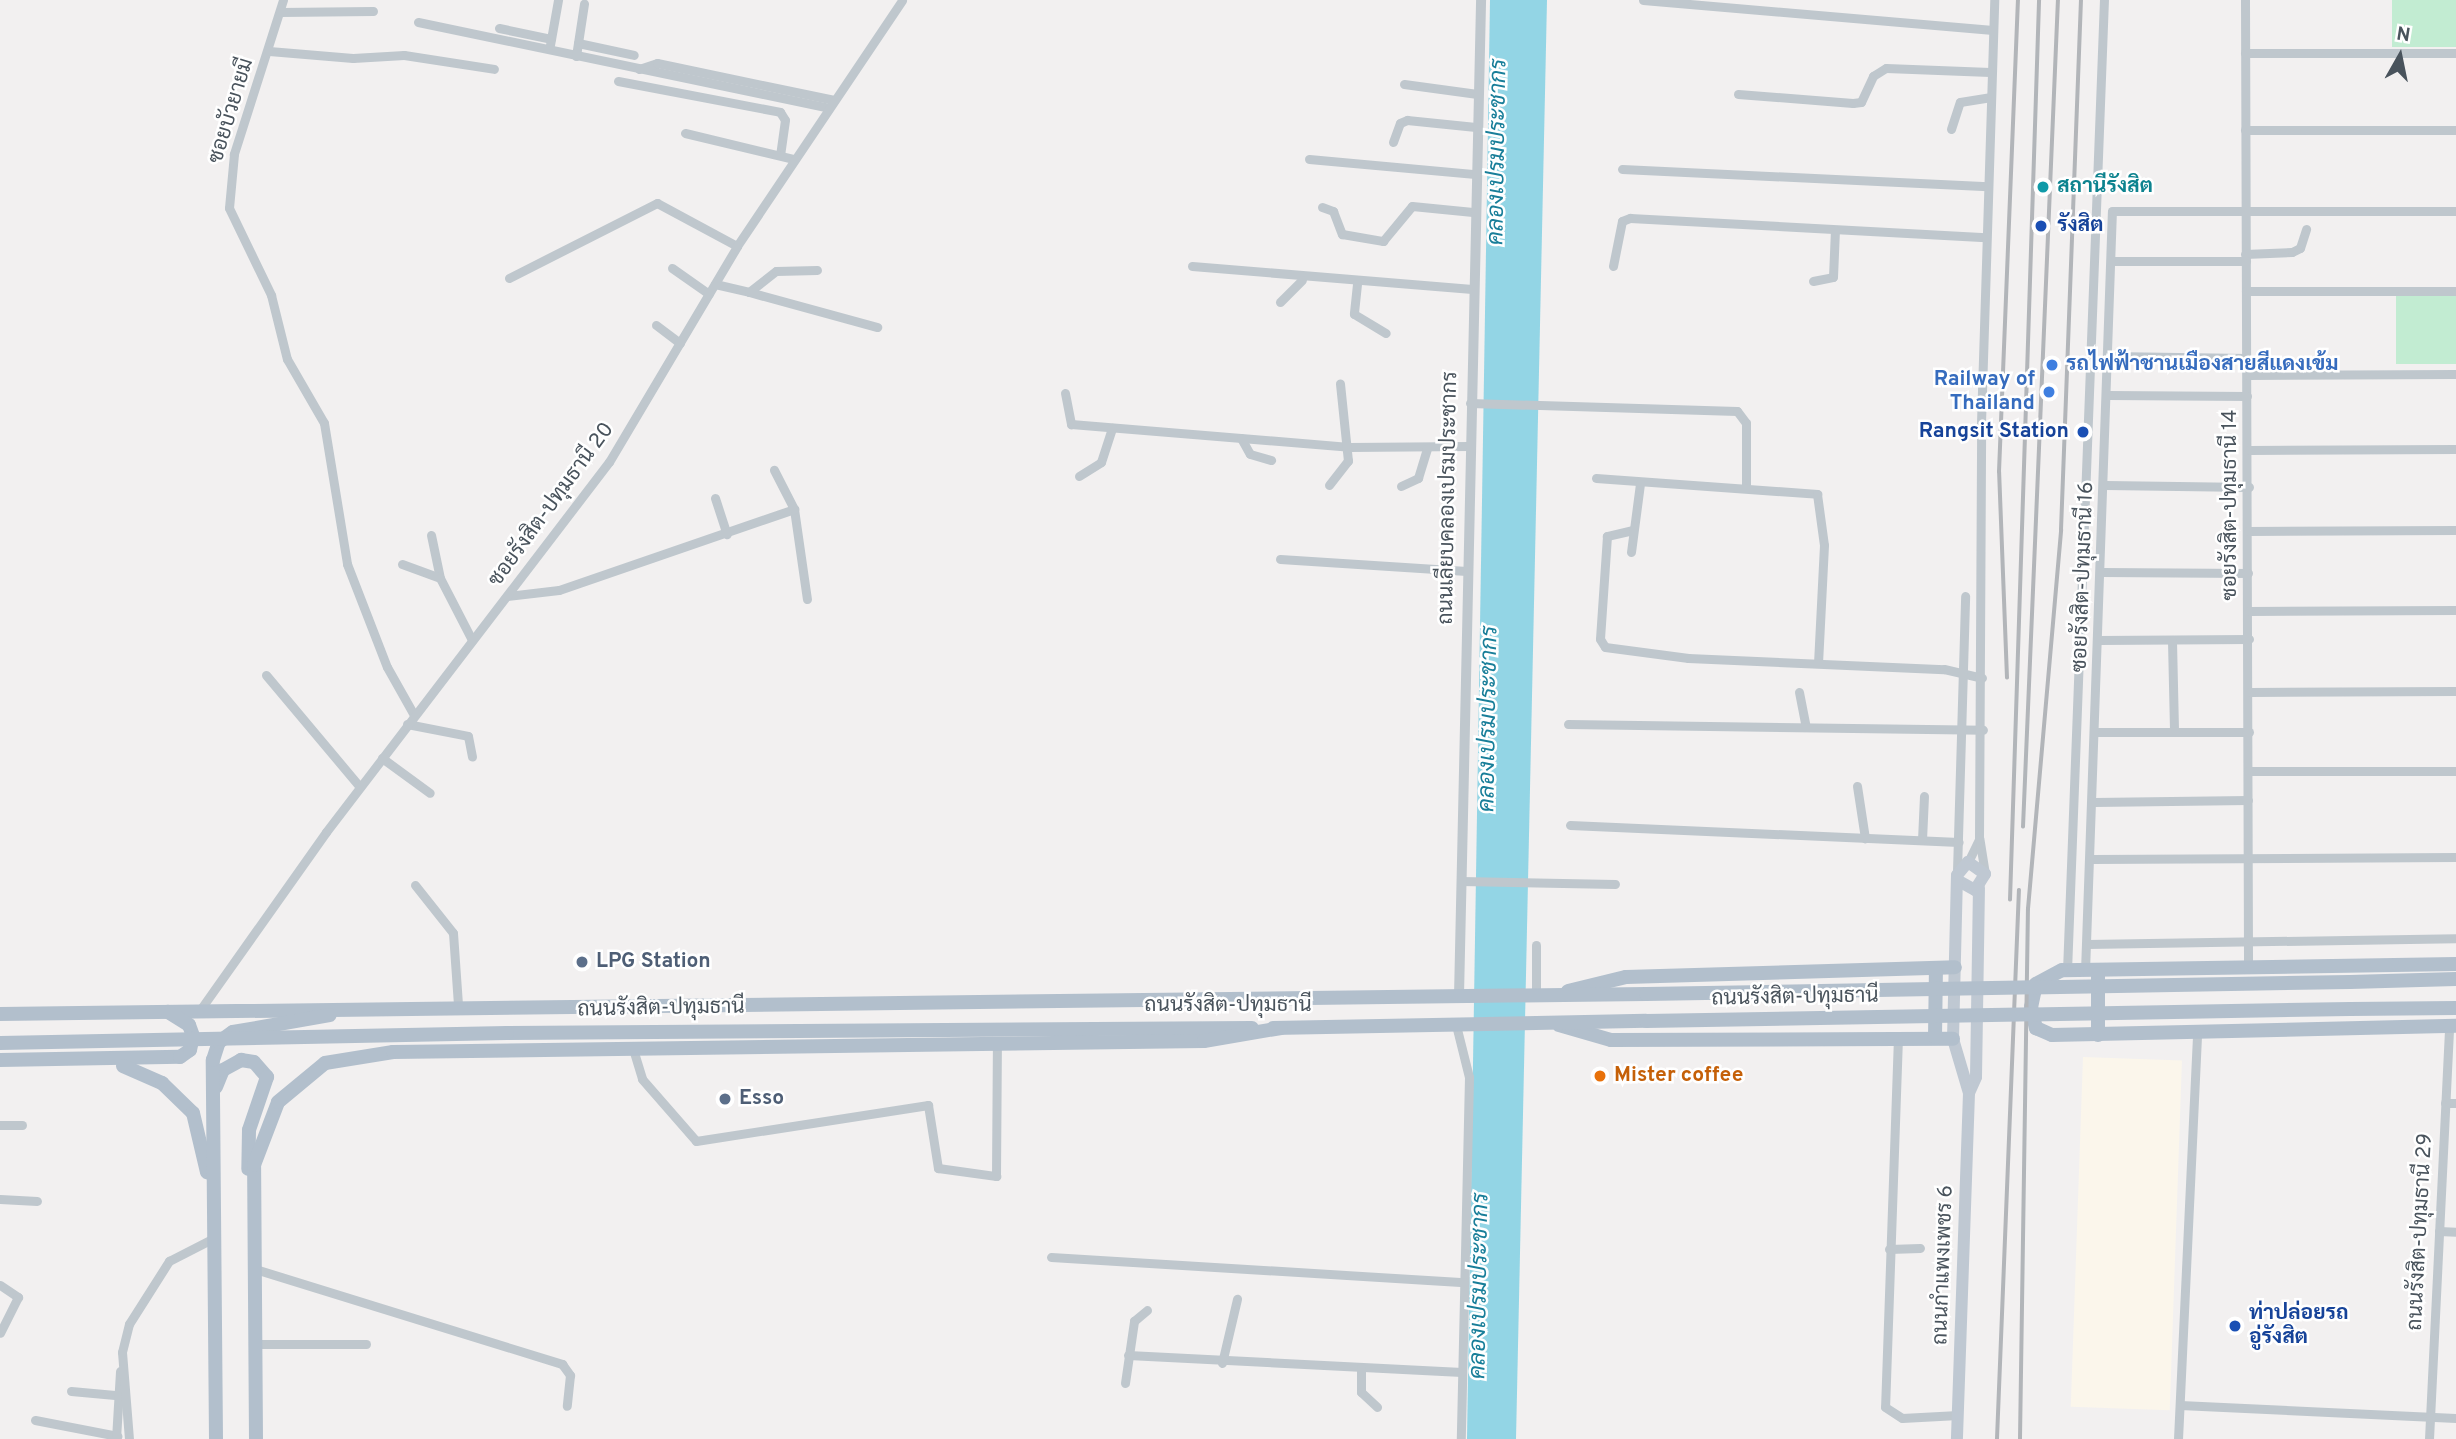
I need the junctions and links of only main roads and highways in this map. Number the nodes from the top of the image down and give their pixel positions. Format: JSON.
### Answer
{"nodes":[{"id":1,"x":1961,"y":871,"type":"junction"},
{"id":2,"x":1979,"y":888,"type":"junction"},
{"id":3,"x":2456,"y":964,"type":"edge"},
{"id":4,"x":1955,"y":967,"type":"junction"},
{"id":5,"x":1936,"y":969,"type":"junction"},
{"id":6,"x":2092,"y":971,"type":"junction"},
{"id":7,"x":2456,"y":979,"type":"edge"},
{"id":8,"x":1553,"y":996,"type":"junction"},
{"id":9,"x":394,"y":1006,"type":"junction"},
{"id":10,"x":2456,"y":1008,"type":"edge"},
{"id":11,"x":167,"y":1011,"type":"junction"},
{"id":12,"x":0,"y":1014,"type":"edge"},
{"id":13,"x":1557,"y":1024,"type":"junction"},
{"id":14,"x":2452,"y":1026,"type":"edge"},
{"id":15,"x":1281,"y":1028,"type":"junction"},
{"id":16,"x":2098,"y":1035,"type":"junction"},
{"id":17,"x":1935,"y":1037,"type":"junction"},
{"id":18,"x":1953,"y":1039,"type":"junction"},
{"id":19,"x":0,"y":1043,"type":"edge"},
{"id":20,"x":0,"y":1060,"type":"edge"},
{"id":21,"x":92,"y":1061,"type":"junction"},
{"id":22,"x":1969,"y":1093,"type":"junction"},
{"id":23,"x":215,"y":1127,"type":"junction"},
{"id":24,"x":214,"y":1201,"type":"junction"},
{"id":25,"x":250,"y":1228,"type":"junction"},
{"id":26,"x":216,"y":1439,"type":"edge"},
{"id":27,"x":256,"y":1439,"type":"edge"},
{"id":28,"x":1957,"y":1439,"type":"edge"}],
"edges":[{"from":1,"to":2,"type":"main road"},
{"from":1,"to":2,"type":"main road"},
{"from":1,"to":4,"type":"main road","name":"ถนนกำแพงเพชร 6"},
{"from":2,"to":22,"type":"main road","name":"ถนนกำแพงเพชร 6"},
{"from":3,"to":6,"type":"main road"},
{"from":4,"to":5,"type":"main road"},
{"from":4,"to":18,"type":"main road","name":"ถนนกำแพงเพชร 6"},
{"from":5,"to":8,"type":"main road"},
{"from":5,"to":17,"type":"main road"},
{"from":6,"to":16,"type":"main road"},
{"from":6,"to":16,"type":"main road"},
{"from":7,"to":8,"type":"main road","name":"ถนนรังสิต-ปทุมธานี","bridge":true},
{"from":8,"to":9,"type":"main road","name":"ถนนรังสิต-ปทุมธานี"},
{"from":9,"to":11,"type":"main road","name":"ถนนรังสิต-ปทุมธานี"},
{"from":9,"to":23,"type":"main road"},
{"from":10,"to":13,"type":"main road","name":"ถนนรังสิต-ปทุมธานี","bridge":true},
{"from":11,"to":12,"type":"main road","name":"ถนนรังสิต-ปทุมธานี"},
{"from":11,"to":21,"type":"main road"},
{"from":13,"to":15,"type":"main road","name":"ถนนรังสิต-ปทุมธานี"},
{"from":13,"to":17,"type":"main road"},
{"from":14,"to":16,"type":"main road"},
{"from":15,"to":19,"type":"main road","name":"ถนนรังสิต-ปทุมธานี","bridge":true},
{"from":15,"to":25,"type":"main road"},
{"from":17,"to":18,"type":"main road"},
{"from":18,"to":22,"type":"main road","name":"ถนนกำแพงเพชร 6"},
{"from":20,"to":21,"type":"main road"},
{"from":21,"to":24,"type":"main road"},
{"from":22,"to":28,"type":"main road","name":"ถนนกำแพงเพชร 6"},
{"from":23,"to":24,"type":"main road"},
{"from":23,"to":25,"type":"main road"},
{"from":24,"to":26,"type":"main road"},
{"from":25,"to":27,"type":"main road"}]}
